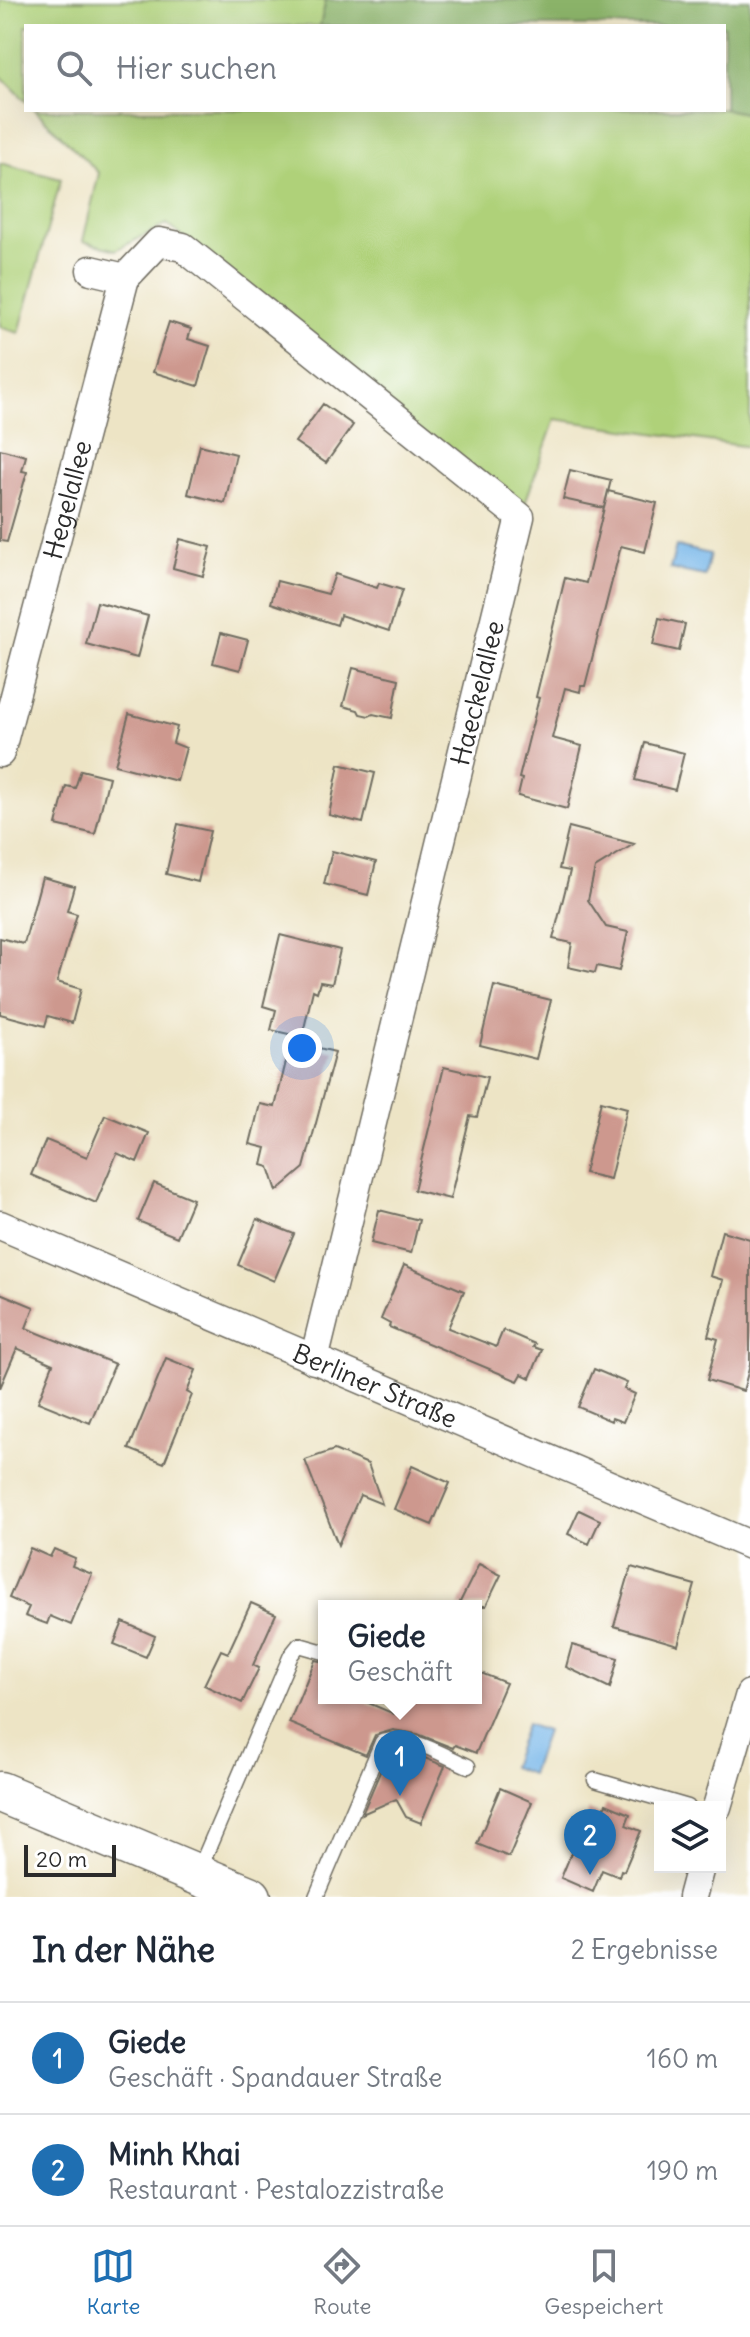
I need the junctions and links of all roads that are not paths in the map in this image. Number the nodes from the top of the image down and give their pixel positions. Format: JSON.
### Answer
{"nodes":[{"id":1,"x":91,"y":270,"type":"dead end"},
{"id":2,"x":125,"y":278,"type":"junction"},
{"id":3,"x":0,"y":753,"type":"edge"},
{"id":4,"x":0,"y":1225,"type":"edge"},
{"id":5,"x":314,"y":1360,"type":"junction"},
{"id":6,"x":750,"y":1545,"type":"edge"},
{"id":7,"x":318,"y":1650,"type":"edge"},
{"id":8,"x":750,"y":1694,"type":"edge"},
{"id":9,"x":468,"y":1766,"type":"dead end"},
{"id":10,"x":595,"y":1780,"type":"dead end"},
{"id":11,"x":0,"y":1792,"type":"edge"},
{"id":12,"x":667,"y":1801,"type":"edge"},
{"id":13,"x":719,"y":1801,"type":"edge"},
{"id":14,"x":698,"y":1873,"type":"edge"},
{"id":15,"x":197,"y":1874,"type":"junction"},
{"id":16,"x":251,"y":1897,"type":"edge"},
{"id":17,"x":316,"y":1897,"type":"edge"},
{"id":18,"x":692,"y":1897,"type":"edge"}],
"edges":[{"from":1,"to":2,"type":"street"},
{"from":2,"to":3,"type":"street","name":"Hegelallee"},
{"from":2,"to":5,"type":"street","name":"Haeckelallee"},
{"from":4,"to":5,"type":"street","name":"Berliner Straße"},
{"from":5,"to":6,"type":"street","name":"Berliner Straße"},
{"from":7,"to":15,"type":"lane"},
{"from":8,"to":13,"type":"street"},
{"from":9,"to":17,"type":"lane"},
{"from":10,"to":12,"type":"lane"},
{"from":11,"to":15,"type":"main road"},
{"from":14,"to":18,"type":"street"},
{"from":15,"to":16,"type":"main road"}]}
